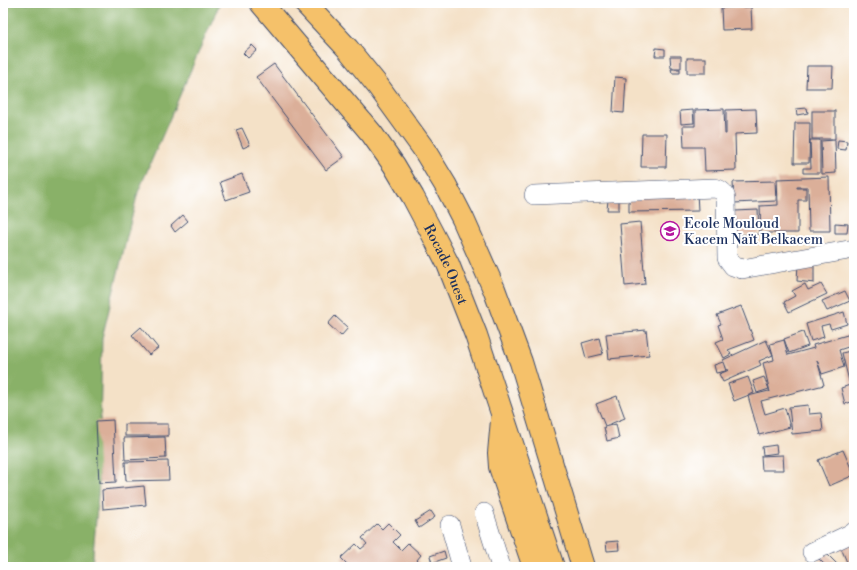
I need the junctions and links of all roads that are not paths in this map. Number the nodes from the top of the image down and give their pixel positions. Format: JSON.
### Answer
{"nodes":[{"id":1,"x":261,"y":3,"type":"edge"},
{"id":2,"x":305,"y":3,"type":"edge"},
{"id":3,"x":534,"y":195,"type":"dead end"},
{"id":4,"x":854,"y":249,"type":"edge"},
{"id":5,"x":503,"y":413,"type":"junction"},
{"id":6,"x":484,"y":513,"type":"dead end"},
{"id":7,"x":450,"y":525,"type":"dead end"},
{"id":8,"x":854,"y":532,"type":"edge"},
{"id":9,"x":812,"y":552,"type":"dead end"},
{"id":10,"x":462,"y":567,"type":"edge"},
{"id":11,"x":501,"y":567,"type":"edge"},
{"id":12,"x":534,"y":567,"type":"edge"},
{"id":13,"x":553,"y":567,"type":"edge"},
{"id":14,"x":583,"y":567,"type":"edge"}],
"edges":[{"from":1,"to":5,"type":"highway","name":"Rocade Ouest"},
{"from":2,"to":14,"type":"highway"},
{"from":3,"to":4,"type":"street"},
{"from":5,"to":12,"type":"highway"},
{"from":5,"to":13,"type":"highway","name":"Rocade Ouest"},
{"from":6,"to":11,"type":"street"},
{"from":7,"to":10,"type":"street"},
{"from":8,"to":9,"type":"street"}]}
